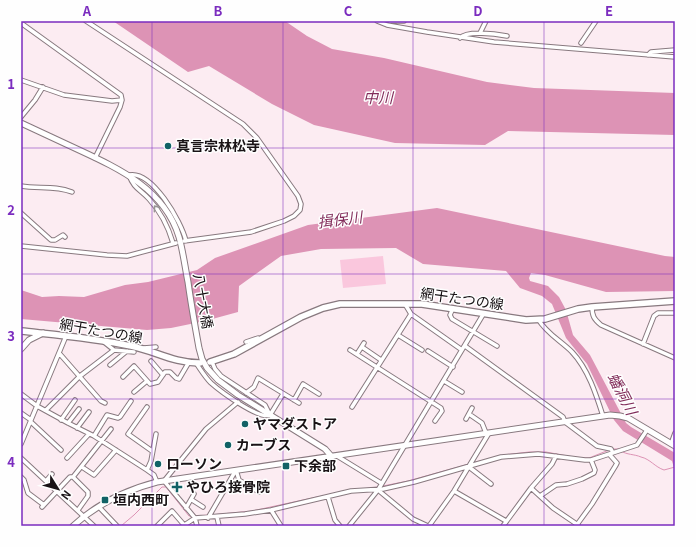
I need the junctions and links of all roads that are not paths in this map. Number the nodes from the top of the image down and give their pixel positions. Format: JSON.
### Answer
{"nodes":[{"id":1,"x":86,"y":21,"type":"edge"},
{"id":2,"x":380,"y":21,"type":"edge"},
{"id":3,"x":390,"y":21,"type":"edge"},
{"id":4,"x":404,"y":21,"type":"edge"},
{"id":5,"x":486,"y":21,"type":"edge"},
{"id":6,"x":596,"y":21,"type":"edge"},
{"id":7,"x":21,"y":23,"type":"edge"},
{"id":8,"x":480,"y":33,"type":"junction"},
{"id":9,"x":507,"y":36,"type":"dead end"},
{"id":10,"x":460,"y":38,"type":"junction"},
{"id":11,"x":581,"y":43,"type":"dead end"},
{"id":12,"x":675,"y":50,"type":"edge"},
{"id":13,"x":648,"y":55,"type":"junction"},
{"id":14,"x":675,"y":57,"type":"edge"},
{"id":15,"x":21,"y":80,"type":"edge"},
{"id":16,"x":43,"y":87,"type":"junction"},
{"id":17,"x":122,"y":100,"type":"junction"},
{"id":18,"x":21,"y":117,"type":"edge"},
{"id":19,"x":21,"y":123,"type":"edge"},
{"id":20,"x":95,"y":158,"type":"junction"},
{"id":21,"x":129,"y":175,"type":"junction"},
{"id":22,"x":21,"y":186,"type":"edge"},
{"id":23,"x":72,"y":192,"type":"dead end"},
{"id":24,"x":21,"y":213,"type":"edge"},
{"id":25,"x":65,"y":237,"type":"dead end"},
{"id":26,"x":21,"y":246,"type":"edge"},
{"id":27,"x":675,"y":301,"type":"edge"},
{"id":28,"x":405,"y":304,"type":"junction"},
{"id":29,"x":592,"y":307,"type":"junction"},
{"id":30,"x":452,"y":308,"type":"junction"},
{"id":31,"x":484,"y":313,"type":"junction"},
{"id":32,"x":675,"y":313,"type":"edge"},
{"id":33,"x":411,"y":314,"type":"junction"},
{"id":34,"x":538,"y":320,"type":"junction"},
{"id":35,"x":21,"y":330,"type":"edge"},
{"id":36,"x":473,"y":332,"type":"junction"},
{"id":37,"x":43,"y":333,"type":"junction"},
{"id":38,"x":269,"y":335,"type":"junction"},
{"id":39,"x":398,"y":335,"type":"junction"},
{"id":40,"x":66,"y":336,"type":"junction"},
{"id":41,"x":104,"y":342,"type":"junction"},
{"id":42,"x":246,"y":342,"type":"dead end"},
{"id":43,"x":642,"y":344,"type":"junction"},
{"id":44,"x":465,"y":346,"type":"junction"},
{"id":45,"x":497,"y":346,"type":"dead end"},
{"id":46,"x":156,"y":347,"type":"dead end"},
{"id":47,"x":21,"y":348,"type":"edge"},
{"id":48,"x":114,"y":350,"type":"junction"},
{"id":49,"x":136,"y":350,"type":"junction"},
{"id":50,"x":350,"y":350,"type":"dead end"},
{"id":51,"x":422,"y":350,"type":"dead end"},
{"id":52,"x":462,"y":350,"type":"junction"},
{"id":53,"x":127,"y":351,"type":"junction"},
{"id":54,"x":428,"y":351,"type":"dead end"},
{"id":55,"x":59,"y":353,"type":"junction"},
{"id":56,"x":357,"y":354,"type":"junction"},
{"id":57,"x":675,"y":358,"type":"edge"},
{"id":58,"x":381,"y":360,"type":"junction"},
{"id":59,"x":151,"y":361,"type":"dead end"},
{"id":60,"x":189,"y":362,"type":"junction"},
{"id":61,"x":211,"y":362,"type":"joint"},
{"id":62,"x":198,"y":363,"type":"joint"},
{"id":63,"x":110,"y":365,"type":"dead end"},
{"id":64,"x":376,"y":367,"type":"junction"},
{"id":65,"x":452,"y":367,"type":"junction"},
{"id":66,"x":163,"y":375,"type":"junction"},
{"id":67,"x":80,"y":376,"type":"junction"},
{"id":68,"x":123,"y":377,"type":"dead end"},
{"id":69,"x":147,"y":381,"type":"junction"},
{"id":70,"x":444,"y":381,"type":"junction"},
{"id":71,"x":134,"y":392,"type":"dead end"},
{"id":72,"x":462,"y":392,"type":"dead end"},
{"id":73,"x":246,"y":393,"type":"junction"},
{"id":74,"x":21,"y":394,"type":"edge"},
{"id":75,"x":284,"y":394,"type":"junction"},
{"id":76,"x":319,"y":394,"type":"dead end"},
{"id":77,"x":75,"y":400,"type":"dead end"},
{"id":78,"x":294,"y":400,"type":"junction"},
{"id":79,"x":130,"y":401,"type":"dead end"},
{"id":80,"x":238,"y":402,"type":"junction"},
{"id":81,"x":432,"y":402,"type":"junction"},
{"id":82,"x":105,"y":403,"type":"dead end"},
{"id":83,"x":299,"y":403,"type":"dead end"},
{"id":84,"x":37,"y":406,"type":"junction"},
{"id":85,"x":147,"y":407,"type":"dead end"},
{"id":86,"x":352,"y":407,"type":"dead end"},
{"id":87,"x":472,"y":408,"type":"dead end"},
{"id":88,"x":79,"y":409,"type":"dead end"},
{"id":89,"x":46,"y":410,"type":"junction"},
{"id":90,"x":89,"y":412,"type":"dead end"},
{"id":91,"x":21,"y":414,"type":"edge"},
{"id":92,"x":469,"y":414,"type":"junction"},
{"id":93,"x":270,"y":415,"type":"junction"},
{"id":94,"x":603,"y":416,"type":"junction"},
{"id":95,"x":466,"y":419,"type":"dead end"},
{"id":96,"x":61,"y":420,"type":"junction"},
{"id":97,"x":31,"y":421,"type":"junction"},
{"id":98,"x":435,"y":422,"type":"dead end"},
{"id":99,"x":566,"y":422,"type":"junction"},
{"id":100,"x":68,"y":424,"type":"junction"},
{"id":101,"x":76,"y":428,"type":"junction"},
{"id":102,"x":111,"y":429,"type":"dead end"},
{"id":103,"x":647,"y":430,"type":"junction"},
{"id":104,"x":488,"y":433,"type":"junction"},
{"id":105,"x":675,"y":433,"type":"edge"},
{"id":106,"x":89,"y":434,"type":"junction"},
{"id":107,"x":156,"y":434,"type":"dead end"},
{"id":108,"x":94,"y":436,"type":"junction"},
{"id":109,"x":102,"y":442,"type":"junction"},
{"id":110,"x":21,"y":444,"type":"edge"},
{"id":111,"x":673,"y":445,"type":"edge"},
{"id":112,"x":404,"y":446,"type":"junction"},
{"id":113,"x":61,"y":450,"type":"dead end"},
{"id":114,"x":116,"y":450,"type":"junction"},
{"id":115,"x":152,"y":451,"type":"junction"},
{"id":116,"x":611,"y":453,"type":"junction"},
{"id":117,"x":335,"y":456,"type":"junction"},
{"id":118,"x":556,"y":456,"type":"junction"},
{"id":119,"x":21,"y":458,"type":"edge"},
{"id":120,"x":67,"y":458,"type":"dead end"},
{"id":121,"x":591,"y":460,"type":"junction"},
{"id":122,"x":469,"y":466,"type":"junction"},
{"id":123,"x":82,"y":467,"type":"junction"},
{"id":124,"x":147,"y":470,"type":"junction"},
{"id":125,"x":236,"y":470,"type":"junction"},
{"id":126,"x":52,"y":474,"type":"dead end"},
{"id":127,"x":21,"y":477,"type":"edge"},
{"id":128,"x":73,"y":477,"type":"junction"},
{"id":129,"x":46,"y":481,"type":"junction"},
{"id":130,"x":164,"y":481,"type":"junction"},
{"id":131,"x":157,"y":482,"type":"junction"},
{"id":132,"x":381,"y":483,"type":"junction"},
{"id":133,"x":491,"y":484,"type":"dead end"},
{"id":134,"x":531,"y":488,"type":"junction"},
{"id":135,"x":57,"y":490,"type":"junction"},
{"id":136,"x":378,"y":490,"type":"junction"},
{"id":137,"x":454,"y":491,"type":"junction"},
{"id":138,"x":259,"y":492,"type":"dead end"},
{"id":139,"x":194,"y":494,"type":"dead end"},
{"id":140,"x":540,"y":496,"type":"junction"},
{"id":141,"x":328,"y":497,"type":"junction"},
{"id":142,"x":192,"y":500,"type":"junction"},
{"id":143,"x":99,"y":506,"type":"junction"},
{"id":144,"x":203,"y":507,"type":"dead end"},
{"id":145,"x":186,"y":508,"type":"junction"},
{"id":146,"x":78,"y":510,"type":"junction"},
{"id":147,"x":271,"y":510,"type":"junction"},
{"id":148,"x":84,"y":516,"type":"junction"},
{"id":149,"x":209,"y":516,"type":"junction"},
{"id":150,"x":217,"y":517,"type":"junction"},
{"id":151,"x":195,"y":518,"type":"junction"},
{"id":152,"x":506,"y":522,"type":"junction"},
{"id":153,"x":73,"y":526,"type":"edge"},
{"id":154,"x":94,"y":526,"type":"edge"},
{"id":155,"x":117,"y":526,"type":"edge"},
{"id":156,"x":158,"y":526,"type":"edge"},
{"id":157,"x":184,"y":526,"type":"edge"},
{"id":158,"x":197,"y":526,"type":"edge"},
{"id":159,"x":219,"y":526,"type":"edge"},
{"id":160,"x":281,"y":526,"type":"edge"},
{"id":161,"x":340,"y":526,"type":"edge"},
{"id":162,"x":348,"y":526,"type":"edge"},
{"id":163,"x":427,"y":526,"type":"edge"},
{"id":164,"x":502,"y":526,"type":"edge"},
{"id":165,"x":578,"y":526,"type":"edge"}],
"edges":[{"from":1,"to":21,"type":"street"},
{"from":2,"to":10,"type":"street"},
{"from":3,"to":4,"type":"street"},
{"from":5,"to":8,"type":"street"},
{"from":6,"to":11,"type":"street"},
{"from":7,"to":17,"type":"street"},
{"from":8,"to":9,"type":"street"},
{"from":8,"to":10,"type":"street"},
{"from":10,"to":13,"type":"street"},
{"from":12,"to":13,"type":"street"},
{"from":13,"to":14,"type":"street"},
{"from":15,"to":16,"type":"street"},
{"from":16,"to":17,"type":"street"},
{"from":16,"to":18,"type":"street"},
{"from":17,"to":20,"type":"street"},
{"from":19,"to":20,"type":"street","name":"八十大橋"},
{"from":20,"to":21,"type":"street","name":"八十大橋"},
{"from":26,"to":21,"type":"street","one_way":true},
{"from":21,"to":93,"type":"street","name":"八十大橋"},
{"from":22,"to":23,"type":"street"},
{"from":24,"to":25,"type":"street"},
{"from":27,"to":29,"type":"main road","name":"網干たつの線"},
{"from":28,"to":30,"type":"main road","name":"網干たつの線"},
{"from":28,"to":33,"type":"street"},
{"from":28,"to":38,"type":"main road","name":"網干たつの線"},
{"from":29,"to":34,"type":"main road","name":"網干たつの線"},
{"from":29,"to":43,"type":"street"},
{"from":30,"to":31,"type":"main road","name":"網干たつの線"},
{"from":30,"to":36,"type":"street"},
{"from":31,"to":34,"type":"main road","name":"網干たつの線"},
{"from":31,"to":36,"type":"street"},
{"from":32,"to":43,"type":"street"},
{"from":33,"to":39,"type":"street"},
{"from":33,"to":52,"type":"street"},
{"from":34,"to":94,"type":"street"},
{"from":35,"to":37,"type":"main road","name":"網干たつの線"},
{"from":36,"to":44,"type":"street"},
{"from":36,"to":45,"type":"street"},
{"from":37,"to":40,"type":"main road","name":"網干たつの線"},
{"from":37,"to":47,"type":"street"},
{"from":38,"to":42,"type":"street"},
{"from":38,"to":61,"type":"main road","name":"網干たつの線"},
{"from":39,"to":51,"type":"street"},
{"from":39,"to":58,"type":"street"},
{"from":40,"to":41,"type":"main road","name":"網干たつの線"},
{"from":40,"to":55,"type":"street"},
{"from":41,"to":48,"type":"street"},
{"from":41,"to":49,"type":"main road","name":"網干たつの線"},
{"from":43,"to":57,"type":"street"},
{"from":44,"to":52,"type":"street"},
{"from":44,"to":99,"type":"street"},
{"from":46,"to":49,"type":"street"},
{"from":48,"to":53,"type":"street"},
{"from":48,"to":67,"type":"street"},
{"from":49,"to":53,"type":"street"},
{"from":49,"to":60,"type":"main road","name":"網干たつの線"},
{"from":50,"to":56,"type":"street"},
{"from":52,"to":65,"type":"street"},
{"from":53,"to":63,"type":"street"},
{"from":54,"to":65,"type":"street"},
{"from":55,"to":67,"type":"street"},
{"from":55,"to":84,"type":"street"},
{"from":56,"to":58,"type":"street"},
{"from":56,"to":64,"type":"street"},
{"from":58,"to":64,"type":"street"},
{"from":59,"to":66,"type":"street"},
{"from":60,"to":62,"type":"main road","name":"網干たつの線"},
{"from":60,"to":66,"type":"street"},
{"from":61,"to":73,"type":"street"},
{"from":62,"to":80,"type":"street"},
{"from":64,"to":81,"type":"street"},
{"from":64,"to":86,"type":"street"},
{"from":65,"to":70,"type":"street"},
{"from":66,"to":69,"type":"street"},
{"from":67,"to":82,"type":"street"},
{"from":67,"to":89,"type":"street"},
{"from":68,"to":69,"type":"street"},
{"from":69,"to":71,"type":"street"},
{"from":70,"to":72,"type":"street"},
{"from":70,"to":81,"type":"street"},
{"from":73,"to":75,"type":"street"},
{"from":73,"to":93,"type":"street"},
{"from":74,"to":84,"type":"street"},
{"from":75,"to":78,"type":"street"},
{"from":75,"to":93,"type":"street"},
{"from":76,"to":78,"type":"street"},
{"from":77,"to":96,"type":"street"},
{"from":78,"to":83,"type":"street"},
{"from":79,"to":108,"type":"street"},
{"from":80,"to":93,"type":"street"},
{"from":80,"to":130,"type":"street"},
{"from":81,"to":98,"type":"street"},
{"from":81,"to":112,"type":"street"},
{"from":84,"to":89,"type":"street"},
{"from":84,"to":97,"type":"street"},
{"from":85,"to":115,"type":"street"},
{"from":87,"to":92,"type":"street"},
{"from":88,"to":100,"type":"street"},
{"from":89,"to":96,"type":"street"},
{"from":90,"to":101,"type":"street"},
{"from":91,"to":97,"type":"street"},
{"from":92,"to":95,"type":"street"},
{"from":92,"to":104,"type":"street"},
{"from":93,"to":117,"type":"street","name":"八十大橋"},
{"from":94,"to":99,"type":"street"},
{"from":94,"to":103,"type":"street"},
{"from":96,"to":100,"type":"street"},
{"from":97,"to":110,"type":"street"},
{"from":97,"to":113,"type":"street"},
{"from":99,"to":104,"type":"street"},
{"from":99,"to":116,"type":"street"},
{"from":100,"to":101,"type":"street"},
{"from":101,"to":106,"type":"street"},
{"from":102,"to":109,"type":"street"},
{"from":103,"to":111,"type":"street"},
{"from":103,"to":116,"type":"street"},
{"from":104,"to":112,"type":"street"},
{"from":104,"to":122,"type":"street"},
{"from":105,"to":111,"type":"street"},
{"from":106,"to":108,"type":"street"},
{"from":106,"to":120,"type":"street"},
{"from":107,"to":115,"type":"street"},
{"from":108,"to":109,"type":"street"},
{"from":109,"to":114,"type":"street"},
{"from":109,"to":123,"type":"street"},
{"from":112,"to":117,"type":"street"},
{"from":112,"to":132,"type":"street"},
{"from":114,"to":123,"type":"street"},
{"from":114,"to":124,"type":"street"},
{"from":115,"to":124,"type":"street"},
{"from":116,"to":121,"type":"street"},
{"from":116,"to":165,"type":"street"},
{"from":117,"to":125,"type":"street"},
{"from":117,"to":132,"type":"street"},
{"from":118,"to":121,"type":"street"},
{"from":118,"to":122,"type":"street"},
{"from":118,"to":134,"type":"street"},
{"from":119,"to":129,"type":"street"},
{"from":121,"to":140,"type":"street"},
{"from":122,"to":133,"type":"street"},
{"from":122,"to":136,"type":"street"},
{"from":122,"to":137,"type":"street"},
{"from":123,"to":128,"type":"street"},
{"from":124,"to":131,"type":"street"},
{"from":125,"to":130,"type":"street"},
{"from":125,"to":138,"type":"street"},
{"from":125,"to":149,"type":"street"},
{"from":126,"to":129,"type":"street"},
{"from":127,"to":135,"type":"street"},
{"from":128,"to":135,"type":"street"},
{"from":128,"to":146,"type":"street"},
{"from":129,"to":135,"type":"street"},
{"from":130,"to":131,"type":"street"},
{"from":130,"to":145,"type":"street"},
{"from":131,"to":143,"type":"street"},
{"from":132,"to":136,"type":"street"},
{"from":134,"to":140,"type":"street"},
{"from":134,"to":152,"type":"street"},
{"from":135,"to":146,"type":"street"},
{"from":136,"to":141,"type":"street"},
{"from":136,"to":162,"type":"street"},
{"from":136,"to":163,"type":"street"},
{"from":137,"to":152,"type":"street"},
{"from":137,"to":163,"type":"street"},
{"from":139,"to":142,"type":"street"},
{"from":140,"to":165,"type":"street"},
{"from":141,"to":147,"type":"street"},
{"from":141,"to":161,"type":"street"},
{"from":142,"to":144,"type":"street"},
{"from":142,"to":145,"type":"street"},
{"from":143,"to":148,"type":"street"},
{"from":143,"to":155,"type":"street"},
{"from":145,"to":151,"type":"street"},
{"from":146,"to":148,"type":"street"},
{"from":147,"to":150,"type":"street"},
{"from":147,"to":160,"type":"street"},
{"from":148,"to":153,"type":"street"},
{"from":148,"to":154,"type":"street"},
{"from":149,"to":150,"type":"street"},
{"from":149,"to":151,"type":"street"},
{"from":150,"to":159,"type":"street"},
{"from":151,"to":157,"type":"street"},
{"from":151,"to":158,"type":"street"},
{"from":152,"to":164,"type":"street"},
{"from":156,"to":157,"type":"street"}]}
